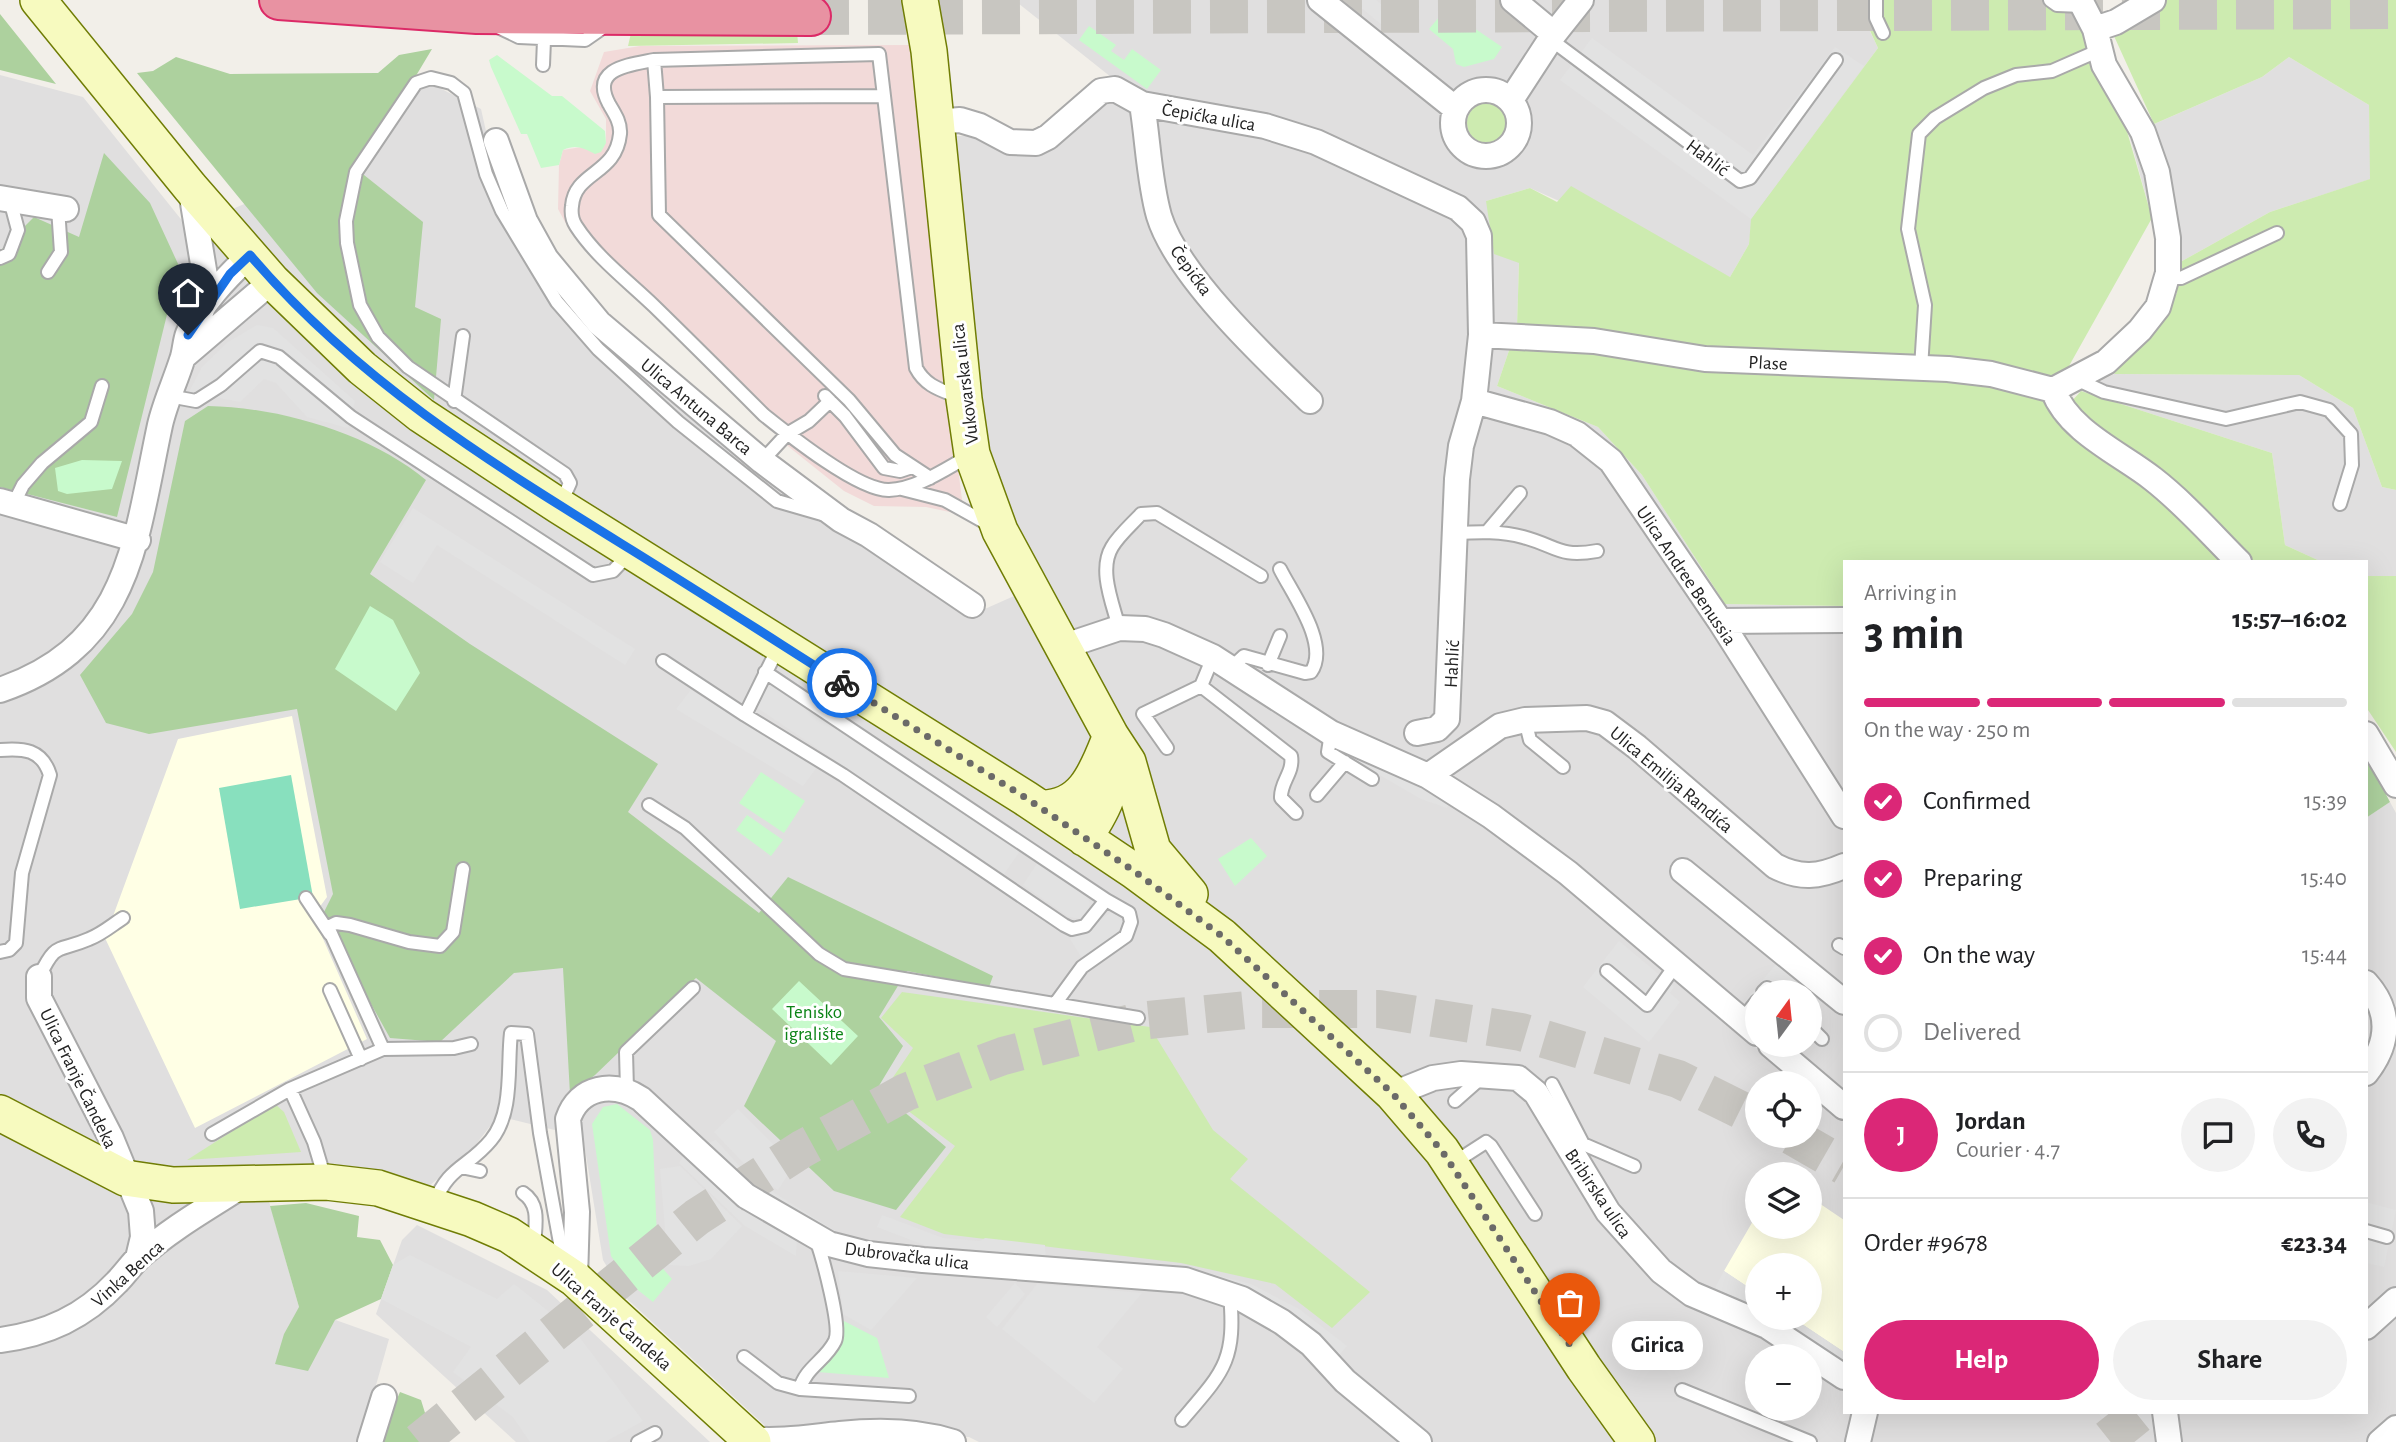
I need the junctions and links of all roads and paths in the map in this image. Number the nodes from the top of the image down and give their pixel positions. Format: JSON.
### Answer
{"nodes":[{"id":1,"x":38,"y":0,"type":"edge"},
{"id":2,"x":279,"y":0,"type":"edge"},
{"id":3,"x":920,"y":0,"type":"edge"},
{"id":4,"x":1320,"y":0,"type":"edge"},
{"id":5,"x":1513,"y":0,"type":"edge"},
{"id":6,"x":1581,"y":0,"type":"edge"},
{"id":7,"x":1876,"y":0,"type":"edge"},
{"id":8,"x":2050,"y":0,"type":"edge"},
{"id":9,"x":2153,"y":0,"type":"edge"},
{"id":10,"x":2081,"y":3,"type":"edge"},
{"id":11,"x":691,"y":8,"type":"edge"},
{"id":12,"x":477,"y":15,"type":"junction"},
{"id":13,"x":811,"y":16,"type":"tunnel mouth"},
{"id":14,"x":615,"y":17,"type":"junction"},
{"id":15,"x":1883,"y":33,"type":"dead end"},
{"id":16,"x":1552,"y":36,"type":"junction"},
{"id":17,"x":2097,"y":39,"type":"junction"},
{"id":18,"x":544,"y":40,"type":"junction"},
{"id":19,"x":654,"y":60,"type":"junction"},
{"id":20,"x":1836,"y":60,"type":"dead end"},
{"id":21,"x":543,"y":65,"type":"dead end"},
{"id":22,"x":884,"y":96,"type":"junction"},
{"id":23,"x":657,"y":97,"type":"junction"},
{"id":24,"x":1511,"y":100,"type":"junction"},
{"id":25,"x":1142,"y":104,"type":"junction"},
{"id":26,"x":1456,"y":109,"type":"junction"},
{"id":27,"x":935,"y":122,"type":"junction"},
{"id":28,"x":496,"y":141,"type":"dead end"},
{"id":29,"x":190,"y":187,"type":"junction"},
{"id":30,"x":5,"y":199,"type":"edge"},
{"id":31,"x":62,"y":209,"type":"joint"},
{"id":32,"x":2277,"y":233,"type":"dead end"},
{"id":33,"x":1479,"y":236,"type":"joint"},
{"id":34,"x":250,"y":255,"type":"junction"},
{"id":35,"x":0,"y":258,"type":"edge"},
{"id":36,"x":48,"y":272,"type":"dead end"},
{"id":37,"x":2167,"y":278,"type":"junction"},
{"id":38,"x":272,"y":281,"type":"junction"},
{"id":39,"x":202,"y":310,"type":"junction"},
{"id":40,"x":1481,"y":335,"type":"junction"},
{"id":41,"x":463,"y":336,"type":"dead end"},
{"id":42,"x":183,"y":357,"type":"junction"},
{"id":43,"x":1921,"y":368,"type":"junction"},
{"id":44,"x":2076,"y":379,"type":"junction"},
{"id":45,"x":102,"y":386,"type":"dead end"},
{"id":46,"x":2053,"y":390,"type":"junction"},
{"id":47,"x":169,"y":396,"type":"junction"},
{"id":48,"x":964,"y":399,"type":"junction"},
{"id":49,"x":454,"y":401,"type":"junction"},
{"id":50,"x":1310,"y":401,"type":"dead end"},
{"id":51,"x":1474,"y":401,"type":"junction"},
{"id":52,"x":787,"y":434,"type":"junction"},
{"id":53,"x":972,"y":454,"type":"junction"},
{"id":54,"x":762,"y":461,"type":"junction"},
{"id":55,"x":912,"y":467,"type":"junction"},
{"id":56,"x":930,"y":478,"type":"junction"},
{"id":57,"x":898,"y":489,"type":"junction"},
{"id":58,"x":1520,"y":493,"type":"dead end"},
{"id":59,"x":6,"y":503,"type":"edge"},
{"id":60,"x":2340,"y":504,"type":"dead end"},
{"id":61,"x":559,"y":506,"type":"junction"},
{"id":62,"x":841,"y":520,"type":"junction"},
{"id":63,"x":1000,"y":531,"type":"junction"},
{"id":64,"x":1487,"y":532,"type":"junction"},
{"id":65,"x":1456,"y":533,"type":"junction"},
{"id":66,"x":138,"y":540,"type":"junction"},
{"id":67,"x":632,"y":550,"type":"junction"},
{"id":68,"x":1597,"y":551,"type":"dead end"},
{"id":69,"x":2237,"y":560,"type":"edge"},
{"id":70,"x":1280,"y":569,"type":"dead end"},
{"id":71,"x":1261,"y":576,"type":"dead end"},
{"id":72,"x":972,"y":605,"type":"dead end"},
{"id":73,"x":1843,"y":620,"type":"edge"},
{"id":74,"x":1720,"y":621,"type":"junction"},
{"id":75,"x":1119,"y":628,"type":"junction"},
{"id":76,"x":1280,"y":636,"type":"dead end"},
{"id":77,"x":1062,"y":647,"type":"junction"},
{"id":78,"x":772,"y":659,"type":"junction"},
{"id":79,"x":663,"y":661,"type":"dead end"},
{"id":80,"x":1222,"y":663,"type":"junction"},
{"id":81,"x":1268,"y":665,"type":"junction"},
{"id":82,"x":1201,"y":686,"type":"junction"},
{"id":83,"x":0,"y":690,"type":"edge"},
{"id":84,"x":745,"y":715,"type":"junction"},
{"id":85,"x":1525,"y":720,"type":"junction"},
{"id":86,"x":1331,"y":733,"type":"junction"},
{"id":87,"x":1417,"y":733,"type":"dead end"},
{"id":88,"x":1111,"y":737,"type":"junction"},
{"id":89,"x":2368,"y":737,"type":"edge"},
{"id":90,"x":1167,"y":748,"type":"dead end"},
{"id":91,"x":0,"y":750,"type":"edge"},
{"id":92,"x":1345,"y":762,"type":"junction"},
{"id":93,"x":1563,"y":766,"type":"dead end"},
{"id":94,"x":1428,"y":776,"type":"junction"},
{"id":95,"x":1372,"y":779,"type":"dead end"},
{"id":96,"x":2396,"y":785,"type":"edge"},
{"id":97,"x":1137,"y":794,"type":"junction"},
{"id":98,"x":1317,"y":794,"type":"dead end"},
{"id":99,"x":649,"y":805,"type":"dead end"},
{"id":100,"x":1041,"y":808,"type":"junction"},
{"id":101,"x":1296,"y":813,"type":"dead end"},
{"id":102,"x":1843,"y":814,"type":"edge"},
{"id":103,"x":1084,"y":838,"type":"junction"},
{"id":104,"x":1843,"y":866,"type":"edge"},
{"id":105,"x":463,"y":869,"type":"dead end"},
{"id":106,"x":1684,"y":871,"type":"dead end"},
{"id":107,"x":306,"y":898,"type":"dead end"},
{"id":108,"x":1106,"y":900,"type":"junction"},
{"id":109,"x":123,"y":918,"type":"dead end"},
{"id":110,"x":330,"y":935,"type":"junction"},
{"id":111,"x":1222,"y":936,"type":"junction"},
{"id":112,"x":0,"y":952,"type":"edge"},
{"id":113,"x":1675,"y":966,"type":"junction"},
{"id":114,"x":1607,"y":971,"type":"dead end"},
{"id":115,"x":39,"y":977,"type":"joint"},
{"id":116,"x":2368,"y":986,"type":"edge"},
{"id":117,"x":693,"y":988,"type":"dead end"},
{"id":118,"x":330,"y":990,"type":"dead end"},
{"id":119,"x":1843,"y":1001,"type":"edge"},
{"id":120,"x":1055,"y":1004,"type":"junction"},
{"id":121,"x":1745,"y":1013,"type":"edge"},
{"id":122,"x":1138,"y":1017,"type":"dead end"},
{"id":123,"x":2391,"y":1034,"type":"edge"},
{"id":124,"x":471,"y":1044,"type":"dead end"},
{"id":125,"x":383,"y":1049,"type":"junction"},
{"id":126,"x":1785,"y":1057,"type":"edge"},
{"id":127,"x":361,"y":1059,"type":"junction"},
{"id":128,"x":2368,"y":1071,"type":"edge"},
{"id":129,"x":1484,"y":1075,"type":"junction"},
{"id":130,"x":1552,"y":1084,"type":"dead end"},
{"id":131,"x":290,"y":1089,"type":"junction"},
{"id":132,"x":627,"y":1090,"type":"junction"},
{"id":133,"x":1393,"y":1094,"type":"junction"},
{"id":134,"x":1455,"y":1101,"type":"dead end"},
{"id":135,"x":1843,"y":1106,"type":"edge"},
{"id":136,"x":0,"y":1113,"type":"edge"},
{"id":137,"x":212,"y":1134,"type":"dead end"},
{"id":138,"x":1576,"y":1147,"type":"junction"},
{"id":139,"x":1452,"y":1164,"type":"junction"},
{"id":140,"x":1634,"y":1166,"type":"dead end"},
{"id":141,"x":461,"y":1167,"type":"junction"},
{"id":142,"x":480,"y":1171,"type":"dead end"},
{"id":143,"x":125,"y":1178,"type":"junction"},
{"id":144,"x":326,"y":1182,"type":"junction"},
{"id":145,"x":245,"y":1185,"type":"junction"},
{"id":146,"x":523,"y":1193,"type":"dead end"},
{"id":147,"x":434,"y":1204,"type":"junction"},
{"id":148,"x":1535,"y":1214,"type":"dead end"},
{"id":149,"x":2368,"y":1232,"type":"edge"},
{"id":150,"x":2387,"y":1237,"type":"dead end"},
{"id":151,"x":816,"y":1239,"type":"junction"},
{"id":152,"x":534,"y":1250,"type":"junction"},
{"id":153,"x":138,"y":1258,"type":"junction"},
{"id":154,"x":570,"y":1276,"type":"junction"},
{"id":155,"x":1230,"y":1294,"type":"junction"},
{"id":156,"x":2396,"y":1300,"type":"edge"},
{"id":157,"x":2368,"y":1324,"type":"edge"},
{"id":158,"x":0,"y":1340,"type":"edge"},
{"id":159,"x":744,"y":1357,"type":"dead end"},
{"id":160,"x":1843,"y":1376,"type":"edge"},
{"id":161,"x":800,"y":1389,"type":"junction"},
{"id":162,"x":1682,"y":1390,"type":"dead end"},
{"id":163,"x":909,"y":1396,"type":"dead end"},
{"id":164,"x":384,"y":1397,"type":"dead end"},
{"id":165,"x":1865,"y":1414,"type":"edge"},
{"id":166,"x":2162,"y":1414,"type":"edge"},
{"id":167,"x":1182,"y":1420,"type":"dead end"},
{"id":168,"x":2396,"y":1428,"type":"edge"},
{"id":169,"x":655,"y":1433,"type":"dead end"},
{"id":170,"x":839,"y":1438,"type":"edge"},
{"id":171,"x":751,"y":1440,"type":"edge"},
{"id":172,"x":370,"y":1442,"type":"edge"},
{"id":173,"x":638,"y":1442,"type":"edge"},
{"id":174,"x":953,"y":1442,"type":"edge"},
{"id":175,"x":1419,"y":1442,"type":"edge"},
{"id":176,"x":1637,"y":1442,"type":"edge"},
{"id":177,"x":1810,"y":1442,"type":"edge"},
{"id":178,"x":1858,"y":1442,"type":"edge"},
{"id":179,"x":2169,"y":1442,"type":"edge"},
{"id":180,"x":2379,"y":1442,"type":"edge"}],
"edges":[{"from":1,"to":29,"type":"main road"},
{"from":2,"to":12,"type":"highway"},
{"from":3,"to":27,"type":"main road","name":"Vukovarska ulica"},
{"from":4,"to":26,"type":"street"},
{"from":5,"to":16,"type":"street","name":"Hahlić"},
{"from":6,"to":16,"type":"street"},
{"from":7,"to":15,"type":"lane"},
{"from":8,"to":10,"type":"lane"},
{"from":9,"to":17,"type":"street"},
{"from":10,"to":17,"type":"street"},
{"from":11,"to":13,"type":"highway"},
{"from":11,"to":14,"type":"highway"},
{"from":12,"to":14,"type":"highway"},
{"from":12,"to":18,"type":"lane"},
{"from":14,"to":18,"type":"lane"},
{"from":16,"to":20,"type":"lane","name":"Hahlić"},
{"from":16,"to":24,"type":"street"},
{"from":17,"to":37,"type":"street"},
{"from":17,"to":43,"type":"lane"},
{"from":18,"to":21,"type":"lane"},
{"from":19,"to":22,"type":"lane"},
{"from":19,"to":23,"type":"lane"},
{"from":19,"to":52,"type":"lane"},
{"from":22,"to":23,"type":"lane"},
{"from":22,"to":48,"type":"lane"},
{"from":23,"to":55,"type":"lane"},
{"from":24,"to":26,"type":"street"},
{"from":24,"to":26,"type":"street"},
{"from":25,"to":27,"type":"street","name":"Čepićka ulica"},
{"from":25,"to":33,"type":"street","name":"Čepićka ulica"},
{"from":25,"to":50,"type":"street","name":"Čepićka"},
{"from":27,"to":48,"type":"main road","name":"Vukovarska ulica"},
{"from":28,"to":54,"type":"street","name":"Ulica Antuna Barca"},
{"from":29,"to":34,"type":"main road"},
{"from":29,"to":39,"type":"street"},
{"from":30,"to":31,"type":"street"},
{"from":30,"to":35,"type":"lane"},
{"from":31,"to":36,"type":"lane"},
{"from":32,"to":37,"type":"lane"},
{"from":33,"to":40,"type":"street","name":"Hahlić"},
{"from":34,"to":38,"type":"main road"},
{"from":34,"to":39,"type":"street"},
{"from":37,"to":44,"type":"street"},
{"from":38,"to":42,"type":"street"},
{"from":38,"to":61,"type":"main road"},
{"from":39,"to":42,"type":"street"},
{"from":40,"to":43,"type":"street","name":"Plase"},
{"from":40,"to":51,"type":"street","name":"Hahlić"},
{"from":41,"to":49,"type":"lane"},
{"from":42,"to":47,"type":"street"},
{"from":43,"to":46,"type":"street","name":"Plase"},
{"from":44,"to":46,"type":"street"},
{"from":44,"to":60,"type":"lane"},
{"from":45,"to":59,"type":"lane"},
{"from":46,"to":69,"type":"street"},
{"from":47,"to":66,"type":"street"},
{"from":47,"to":67,"type":"lane"},
{"from":48,"to":53,"type":"main road","name":"Vukovarska ulica"},
{"from":49,"to":61,"type":"lane"},
{"from":49,"to":62,"type":"lane"},
{"from":51,"to":65,"type":"street","name":"Hahlić"},
{"from":51,"to":74,"type":"street","name":"Ulica Andree Benussia"},
{"from":52,"to":54,"type":"lane"},
{"from":52,"to":55,"type":"lane"},
{"from":52,"to":57,"type":"lane"},
{"from":53,"to":56,"type":"lane"},
{"from":53,"to":63,"type":"main road","name":"Vukovarska ulica"},
{"from":54,"to":62,"type":"street","name":"Ulica Antuna Barca"},
{"from":55,"to":56,"type":"lane"},
{"from":56,"to":57,"type":"lane"},
{"from":57,"to":63,"type":"lane"},
{"from":58,"to":64,"type":"lane"},
{"from":59,"to":66,"type":"street"},
{"from":61,"to":67,"type":"main road"},
{"from":62,"to":72,"type":"street","name":"Ulica Antuna Barca"},
{"from":63,"to":77,"type":"main road","name":"Vukovarska ulica"},
{"from":64,"to":65,"type":"lane"},
{"from":64,"to":68,"type":"lane"},
{"from":65,"to":87,"type":"street","name":"Hahlić"},
{"from":66,"to":83,"type":"street"},
{"from":67,"to":78,"type":"main road"},
{"from":70,"to":81,"type":"lane"},
{"from":71,"to":75,"type":"lane"},
{"from":73,"to":74,"type":"street"},
{"from":74,"to":102,"type":"street","name":"Ulica Andree Benussia"},
{"from":75,"to":77,"type":"street"},
{"from":75,"to":80,"type":"street"},
{"from":76,"to":81,"type":"lane"},
{"from":77,"to":88,"type":"main road","name":"Vukovarska ulica"},
{"from":78,"to":84,"type":"lane"},
{"from":78,"to":100,"type":"main road"},
{"from":78,"to":108,"type":"lane"},
{"from":79,"to":84,"type":"lane"},
{"from":80,"to":81,"type":"lane"},
{"from":80,"to":82,"type":"lane"},
{"from":80,"to":86,"type":"street"},
{"from":82,"to":90,"type":"lane"},
{"from":82,"to":101,"type":"lane"},
{"from":84,"to":108,"type":"lane"},
{"from":85,"to":93,"type":"lane"},
{"from":85,"to":94,"type":"street","name":"Ulica Emilija Randića"},
{"from":85,"to":104,"type":"street","name":"Ulica Emilija Randića"},
{"from":86,"to":92,"type":"lane"},
{"from":86,"to":94,"type":"street"},
{"from":88,"to":97,"type":"main road","name":"Vukovarska ulica"},
{"from":88,"to":100,"type":"main road"},
{"from":88,"to":103,"type":"main road","name":"Vukovarska ulica"},
{"from":89,"to":96,"type":"street"},
{"from":91,"to":112,"type":"lane"},
{"from":92,"to":95,"type":"lane"},
{"from":92,"to":98,"type":"lane"},
{"from":94,"to":113,"type":"street"},
{"from":97,"to":103,"type":"main road"},
{"from":97,"to":111,"type":"main road","name":"Vukovarska ulica"},
{"from":99,"to":120,"type":"lane"},
{"from":100,"to":103,"type":"main road"},
{"from":103,"to":111,"type":"main road","name":"Vukovarska ulica"},
{"from":105,"to":110,"type":"lane"},
{"from":106,"to":119,"type":"street"},
{"from":107,"to":110,"type":"lane"},
{"from":108,"to":120,"type":"lane"},
{"from":109,"to":115,"type":"lane"},
{"from":110,"to":125,"type":"lane"},
{"from":111,"to":133,"type":"main road","name":"Vukovarska ulica"},
{"from":113,"to":114,"type":"lane"},
{"from":113,"to":121,"type":"street"},
{"from":115,"to":143,"type":"street","name":"Ulica Franje Čandeka"},
{"from":116,"to":123,"type":"street"},
{"from":117,"to":132,"type":"lane"},
{"from":118,"to":127,"type":"lane"},
{"from":120,"to":122,"type":"lane"},
{"from":123,"to":128,"type":"street"},
{"from":124,"to":125,"type":"lane"},
{"from":125,"to":127,"type":"lane"},
{"from":126,"to":135,"type":"street"},
{"from":127,"to":131,"type":"lane"},
{"from":129,"to":133,"type":"street","name":"Bribirska ulica"},
{"from":129,"to":134,"type":"lane"},
{"from":129,"to":138,"type":"street","name":"Bribirska ulica"},
{"from":130,"to":138,"type":"lane"},
{"from":131,"to":137,"type":"lane"},
{"from":131,"to":144,"type":"lane"},
{"from":132,"to":151,"type":"street","name":"Dubrovačka ulica"},
{"from":132,"to":154,"type":"street"},
{"from":133,"to":139,"type":"main road","name":"Vukovarska ulica"},
{"from":136,"to":143,"type":"main road","name":"Ulica Franje Čandeka"},
{"from":138,"to":140,"type":"lane"},
{"from":138,"to":160,"type":"street","name":"Bribirska ulica"},
{"from":139,"to":148,"type":"lane"},
{"from":139,"to":176,"type":"main road","name":"Vukovarska ulica"},
{"from":141,"to":142,"type":"lane"},
{"from":141,"to":147,"type":"lane"},
{"from":141,"to":154,"type":"lane"},
{"from":143,"to":145,"type":"main road","name":"Ulica Franje Čandeka"},
{"from":143,"to":153,"type":"street"},
{"from":144,"to":145,"type":"main road","name":"Ulica Franje Čandeka"},
{"from":144,"to":147,"type":"main road","name":"Ulica Franje Čandeka"},
{"from":145,"to":153,"type":"street","name":"Vinka Benca"},
{"from":146,"to":152,"type":"lane"},
{"from":147,"to":152,"type":"main road","name":"Ulica Franje Čandeka"},
{"from":149,"to":150,"type":"lane"},
{"from":151,"to":155,"type":"street","name":"Dubrovačka ulica"},
{"from":151,"to":161,"type":"lane"},
{"from":152,"to":154,"type":"main road","name":"Ulica Franje Čandeka"},
{"from":153,"to":158,"type":"street","name":"Vinka Benca"},
{"from":154,"to":171,"type":"main road","name":"Ulica Franje Čandeka"},
{"from":155,"to":167,"type":"lane"},
{"from":155,"to":175,"type":"street","name":"Dubrovačka ulica"},
{"from":156,"to":157,"type":"street"},
{"from":159,"to":161,"type":"lane"},
{"from":161,"to":163,"type":"lane"},
{"from":162,"to":177,"type":"lane"},
{"from":164,"to":172,"type":"street"},
{"from":165,"to":178,"type":"street"},
{"from":166,"to":179,"type":"street"},
{"from":168,"to":180,"type":"street"},
{"from":169,"to":173,"type":"lane"},
{"from":170,"to":171,"type":"street"},
{"from":170,"to":174,"type":"street"}]}
